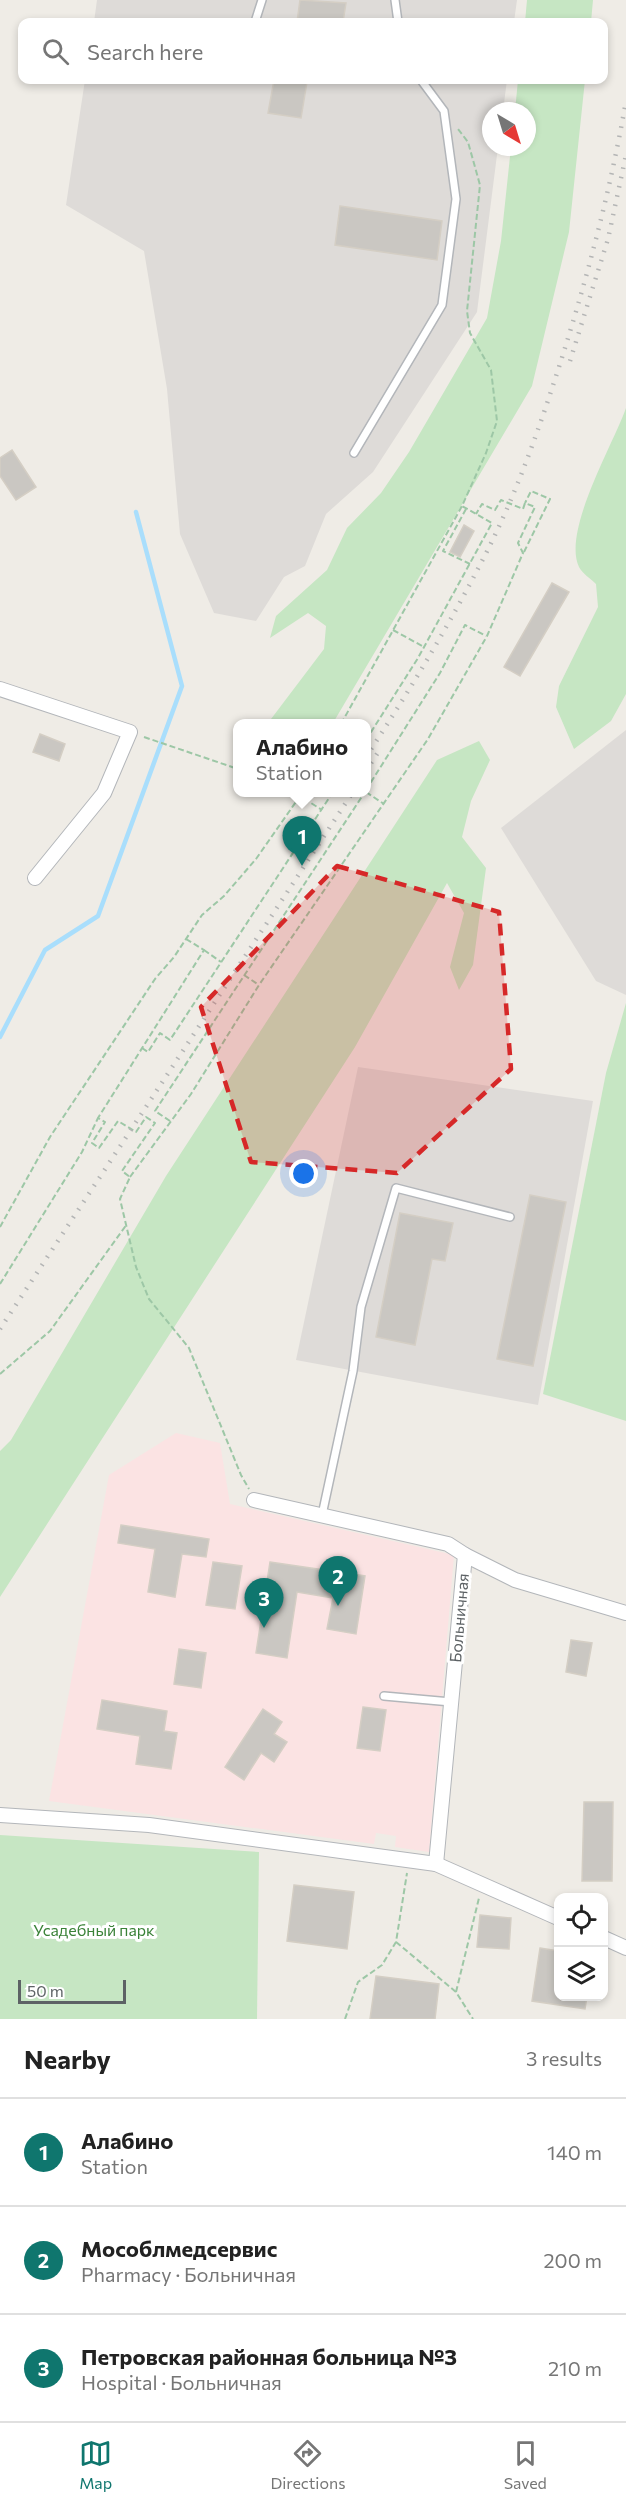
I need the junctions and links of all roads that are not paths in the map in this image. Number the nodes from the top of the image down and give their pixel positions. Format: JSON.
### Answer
{"nodes":[{"id":1,"x":262,"y":0,"type":"edge"},
{"id":2,"x":395,"y":0,"type":"edge"},
{"id":3,"x":256,"y":18,"type":"edge"},
{"id":4,"x":397,"y":18,"type":"edge"},
{"id":5,"x":424,"y":84,"type":"edge"},
{"id":6,"x":354,"y":453,"type":"dead end"},
{"id":7,"x":0,"y":689,"type":"edge"},
{"id":8,"x":35,"y":878,"type":"dead end"},
{"id":9,"x":510,"y":1217,"type":"dead end"},
{"id":10,"x":254,"y":1500,"type":"road end"},
{"id":11,"x":322,"y":1515,"type":"junction"},
{"id":12,"x":465,"y":1555,"type":"junction"},
{"id":13,"x":626,"y":1613,"type":"edge"},
{"id":14,"x":384,"y":1696,"type":"dead end"},
{"id":15,"x":451,"y":1702,"type":"junction"},
{"id":16,"x":0,"y":1815,"type":"edge"},
{"id":17,"x":436,"y":1864,"type":"junction"},
{"id":18,"x":554,"y":1916,"type":"edge"},
{"id":19,"x":608,"y":1940,"type":"edge"},
{"id":20,"x":626,"y":1948,"type":"edge"}],
"edges":[{"from":1,"to":3,"type":"lane"},
{"from":2,"to":4,"type":"lane"},
{"from":5,"to":6,"type":"lane"},
{"from":7,"to":8,"type":"street"},
{"from":9,"to":11,"type":"lane"},
{"from":10,"to":11,"type":"street","name":"Больничная"},
{"from":11,"to":12,"type":"street","name":"Больничная"},
{"from":12,"to":13,"type":"street"},
{"from":12,"to":15,"type":"street","name":"Больничная"},
{"from":14,"to":15,"type":"lane"},
{"from":15,"to":17,"type":"street","name":"Больничная"},
{"from":16,"to":17,"type":"street"},
{"from":17,"to":18,"type":"street"},
{"from":19,"to":20,"type":"street"}]}
